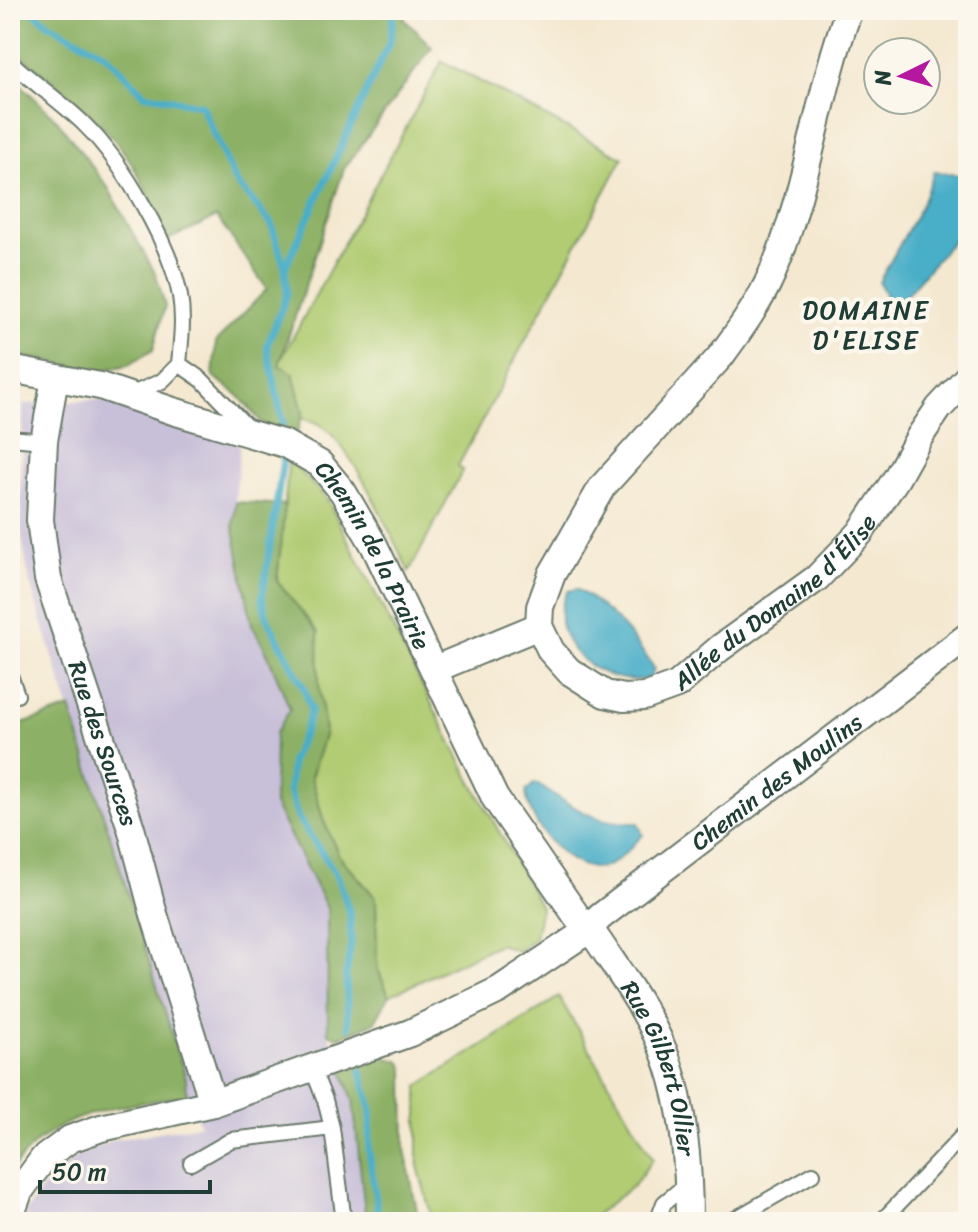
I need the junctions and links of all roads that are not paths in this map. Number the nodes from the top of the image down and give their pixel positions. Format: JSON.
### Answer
{"nodes":[{"id":1,"x":849,"y":10,"type":"edge"},
{"id":2,"x":10,"y":61,"type":"edge"},
{"id":3,"x":179,"y":364,"type":"junction"},
{"id":4,"x":10,"y":369,"type":"edge"},
{"id":5,"x":968,"y":377,"type":"edge"},
{"id":6,"x":55,"y":378,"type":"junction"},
{"id":7,"x":128,"y":395,"type":"junction"},
{"id":8,"x":10,"y":438,"type":"edge"},
{"id":9,"x":259,"y":438,"type":"junction"},
{"id":10,"x":44,"y":441,"type":"junction"},
{"id":11,"x":539,"y":626,"type":"junction"},
{"id":12,"x":968,"y":636,"type":"edge"},
{"id":13,"x":435,"y":669,"type":"junction"},
{"id":14,"x":10,"y":675,"type":"edge"},
{"id":15,"x":17,"y":695,"type":"dead end"},
{"id":16,"x":587,"y":931,"type":"junction"},
{"id":17,"x":312,"y":1068,"type":"junction"},
{"id":18,"x":213,"y":1103,"type":"junction"},
{"id":19,"x":332,"y":1128,"type":"junction"},
{"id":20,"x":968,"y":1130,"type":"edge"},
{"id":21,"x":191,"y":1163,"type":"dead end"},
{"id":22,"x":813,"y":1174,"type":"dead end"},
{"id":23,"x":688,"y":1183,"type":"junction"},
{"id":24,"x":10,"y":1217,"type":"edge"},
{"id":25,"x":344,"y":1222,"type":"edge"},
{"id":26,"x":657,"y":1222,"type":"edge"},
{"id":27,"x":689,"y":1222,"type":"edge"},
{"id":28,"x":730,"y":1222,"type":"edge"},
{"id":29,"x":881,"y":1222,"type":"edge"}],
"edges":[{"from":1,"to":11,"type":"street"},
{"from":2,"to":3,"type":"lane"},
{"from":3,"to":7,"type":"lane"},
{"from":3,"to":9,"type":"lane"},
{"from":4,"to":6,"type":"street","name":"Chemin de la Prairie"},
{"from":5,"to":11,"type":"street","name":"Allée du Domaine d'Élise"},
{"from":6,"to":7,"type":"street","name":"Chemin de la Prairie"},
{"from":6,"to":10,"type":"street","name":"Rue des Sources"},
{"from":7,"to":9,"type":"street","name":"Chemin de la Prairie"},
{"from":8,"to":10,"type":"lane"},
{"from":9,"to":13,"type":"street","name":"Chemin de la Prairie"},
{"from":10,"to":18,"type":"street","name":"Rue des Sources"},
{"from":11,"to":13,"type":"street"},
{"from":12,"to":16,"type":"street","name":"Chemin des Moulins"},
{"from":13,"to":16,"type":"street","name":"Chemin de la Prairie"},
{"from":14,"to":15,"type":"lane"},
{"from":16,"to":17,"type":"street","name":"Chemin des Moulins"},
{"from":16,"to":23,"type":"street","name":"Rue Gilbert Ollier"},
{"from":17,"to":18,"type":"street","name":"Chemin des Moulins"},
{"from":17,"to":19,"type":"lane"},
{"from":18,"to":24,"type":"street","name":"Chemin des Moulins"},
{"from":19,"to":21,"type":"lane"},
{"from":19,"to":25,"type":"lane"},
{"from":20,"to":29,"type":"lane"},
{"from":22,"to":28,"type":"lane"},
{"from":23,"to":26,"type":"lane"},
{"from":23,"to":27,"type":"street","name":"Rue Gilbert Ollier"}]}
